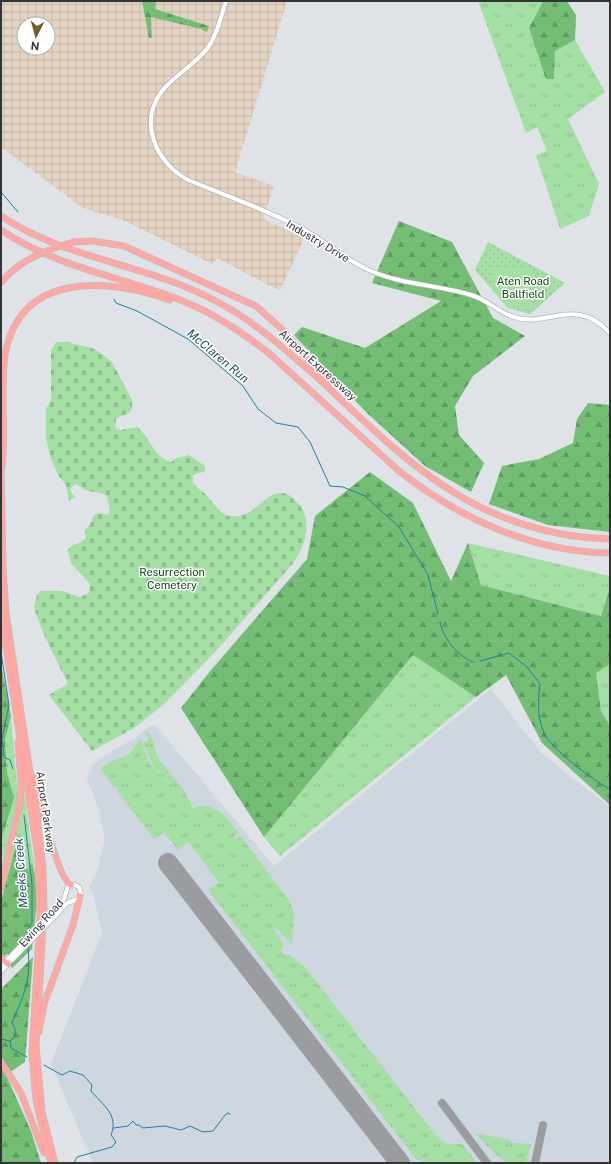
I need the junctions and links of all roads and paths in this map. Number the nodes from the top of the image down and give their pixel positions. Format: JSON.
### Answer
{"nodes":[{"id":1,"x":226,"y":1,"type":"edge"},
{"id":2,"x":1,"y":216,"type":"edge"},
{"id":3,"x":1,"y":230,"type":"edge"},
{"id":4,"x":1,"y":283,"type":"edge"},
{"id":5,"x":237,"y":330,"type":"junction"},
{"id":6,"x":610,"y":333,"type":"edge"},
{"id":7,"x":375,"y":430,"type":"junction"},
{"id":8,"x":1,"y":464,"type":"edge"},
{"id":9,"x":1,"y":470,"type":"edge"},
{"id":10,"x":610,"y":539,"type":"edge"},
{"id":11,"x":610,"y":554,"type":"edge"},
{"id":12,"x":1,"y":614,"type":"edge"},
{"id":13,"x":11,"y":646,"type":"junction"},
{"id":14,"x":13,"y":694,"type":"junction"},
{"id":15,"x":71,"y":885,"type":"junction"},
{"id":16,"x":1,"y":888,"type":"edge"},
{"id":17,"x":80,"y":896,"type":"junction"},
{"id":18,"x":57,"y":911,"type":"junction"},
{"id":19,"x":6,"y":961,"type":"edge"},
{"id":20,"x":1,"y":971,"type":"edge"},
{"id":21,"x":1,"y":1062,"type":"edge"},
{"id":22,"x":38,"y":1064,"type":"junction"},
{"id":23,"x":48,"y":1163,"type":"edge"},
{"id":24,"x":51,"y":1163,"type":"edge"},
{"id":25,"x":55,"y":1163,"type":"edge"}],
"edges":[{"from":1,"to":6,"type":"street","name":"Industry Drive"},
{"from":2,"to":7,"type":"highway","name":"Airport Expressway"},
{"from":3,"to":5,"type":"highway"},
{"from":4,"to":7,"type":"highway","bridge":true},
{"from":5,"to":9,"type":"highway"},
{"from":5,"to":11,"type":"highway"},
{"from":7,"to":10,"type":"highway","name":"Airport Expressway"},
{"from":8,"to":9,"type":"highway","name":"Airport Parkway"},
{"from":9,"to":13,"type":"highway","name":"Airport Parkway"},
{"from":12,"to":14,"type":"highway","name":"Airport Parkway"},
{"from":13,"to":15,"type":"highway"},
{"from":13,"to":22,"type":"highway","name":"Airport Parkway"},
{"from":14,"to":16,"type":"highway"},
{"from":14,"to":24,"type":"highway","name":"Airport Parkway"},
{"from":15,"to":17,"type":"street","name":"Ewing Road"},
{"from":15,"to":18,"type":"street","name":"Ewing Road"},
{"from":17,"to":18,"type":"street","name":"Ewing Road"},
{"from":17,"to":22,"type":"highway"},
{"from":18,"to":19,"type":"street","name":"Ewing Road","bridge":true},
{"from":19,"to":20,"type":"street","name":"Ewing Road"},
{"from":21,"to":23,"type":"highway"},
{"from":22,"to":25,"type":"highway","name":"Airport Parkway"}]}
